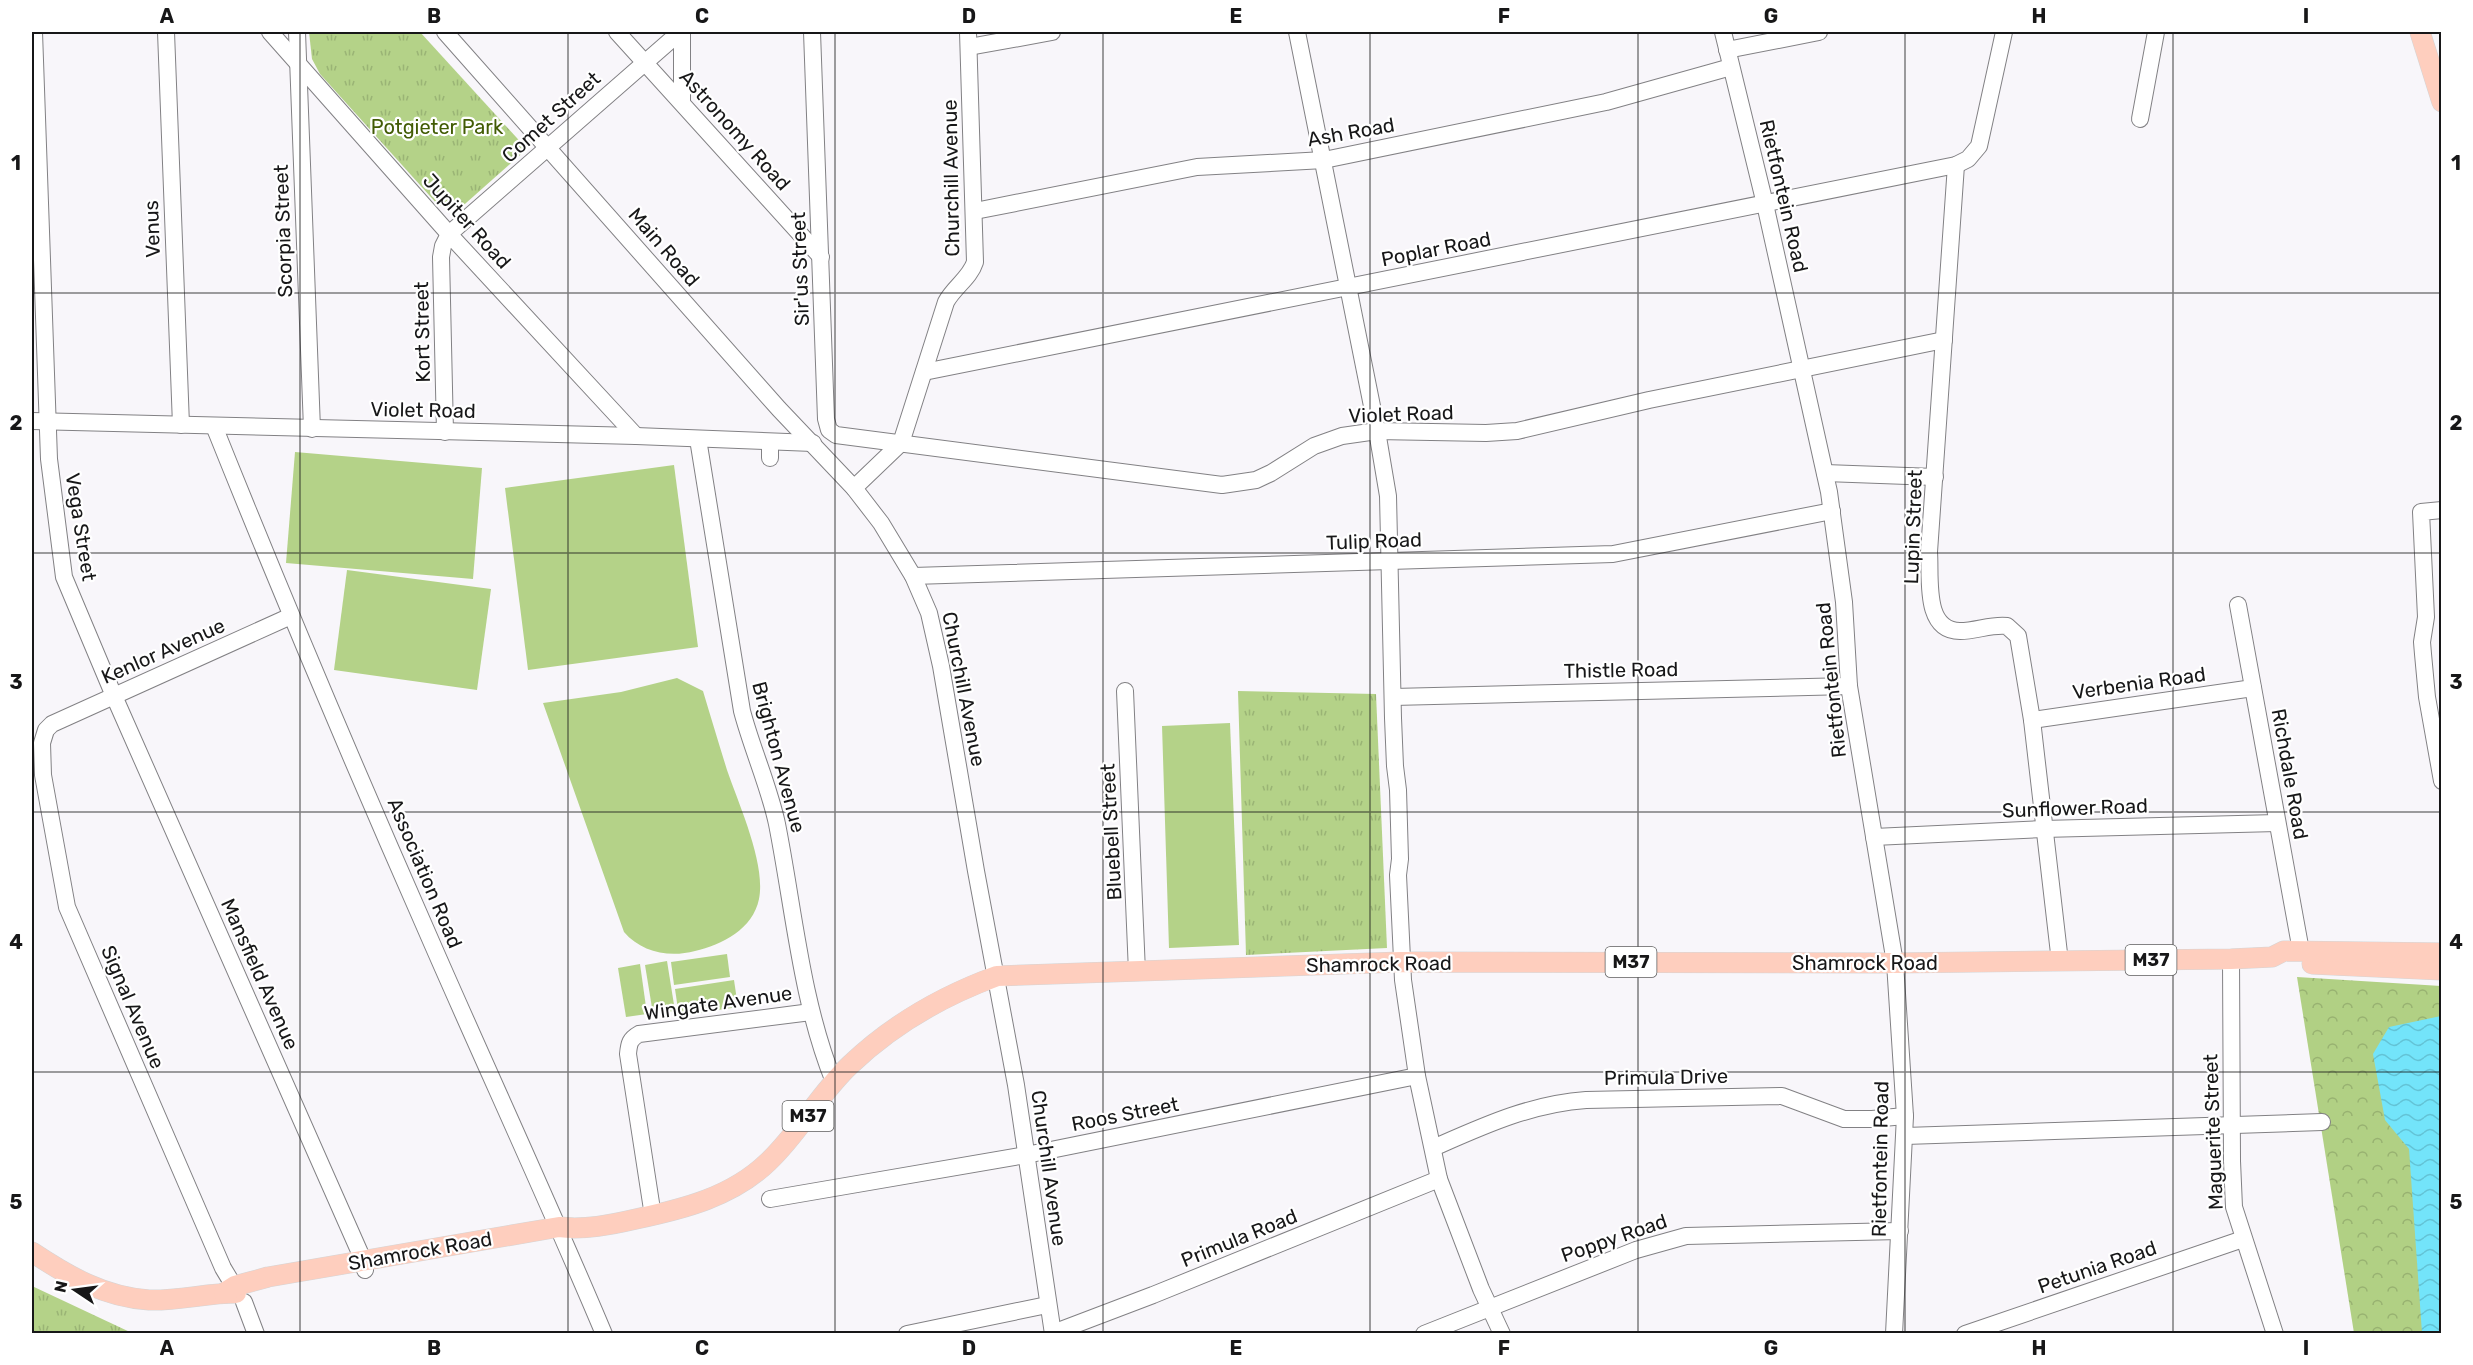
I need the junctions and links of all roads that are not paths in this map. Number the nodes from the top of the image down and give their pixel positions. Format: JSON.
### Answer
{"nodes":[{"id":1,"x":34,"y":32,"type":"edge"},
{"id":2,"x":166,"y":32,"type":"edge"},
{"id":3,"x":270,"y":32,"type":"edge"},
{"id":4,"x":297,"y":32,"type":"edge"},
{"id":5,"x":445,"y":32,"type":"edge"},
{"id":6,"x":617,"y":32,"type":"edge"},
{"id":7,"x":681,"y":32,"type":"edge"},
{"id":8,"x":812,"y":32,"type":"edge"},
{"id":9,"x":1052,"y":32,"type":"edge"},
{"id":10,"x":1297,"y":32,"type":"edge"},
{"id":11,"x":1723,"y":32,"type":"edge"},
{"id":12,"x":1819,"y":32,"type":"edge"},
{"id":13,"x":2004,"y":32,"type":"edge"},
{"id":14,"x":2156,"y":32,"type":"edge"},
{"id":15,"x":2420,"y":32,"type":"edge"},
{"id":16,"x":969,"y":39,"type":"edge"},
{"id":17,"x":1727,"y":50,"type":"junction"},
{"id":18,"x":644,"y":61,"type":"junction"},
{"id":19,"x":298,"y":62,"type":"junction"},
{"id":20,"x":1731,"y":68,"type":"junction"},
{"id":21,"x":682,"y":102,"type":"junction"},
{"id":22,"x":2442,"y":102,"type":"edge"},
{"id":23,"x":2140,"y":119,"type":"dead end"},
{"id":24,"x":549,"y":148,"type":"junction"},
{"id":25,"x":1323,"y":160,"type":"junction"},
{"id":26,"x":1956,"y":165,"type":"junction"},
{"id":27,"x":1765,"y":204,"type":"junction"},
{"id":28,"x":975,"y":211,"type":"junction"},
{"id":29,"x":449,"y":234,"type":"junction"},
{"id":30,"x":821,"y":257,"type":"junction"},
{"id":31,"x":1348,"y":288,"type":"junction"},
{"id":32,"x":1944,"y":340,"type":"junction"},
{"id":33,"x":1803,"y":370,"type":"junction"},
{"id":34,"x":924,"y":372,"type":"junction"},
{"id":35,"x":39,"y":422,"type":"edge"},
{"id":36,"x":181,"y":425,"type":"junction"},
{"id":37,"x":214,"y":426,"type":"junction"},
{"id":38,"x":312,"y":429,"type":"junction"},
{"id":39,"x":1377,"y":431,"type":"junction"},
{"id":40,"x":445,"y":432,"type":"junction"},
{"id":41,"x":636,"y":436,"type":"junction"},
{"id":42,"x":698,"y":439,"type":"junction"},
{"id":43,"x":813,"y":443,"type":"junction"},
{"id":44,"x":900,"y":443,"type":"junction"},
{"id":45,"x":1825,"y":473,"type":"junction"},
{"id":46,"x":1935,"y":477,"type":"junction"},
{"id":47,"x":854,"y":488,"type":"junction"},
{"id":48,"x":2442,"y":510,"type":"edge"},
{"id":49,"x":1832,"y":511,"type":"junction"},
{"id":50,"x":1390,"y":562,"type":"junction"},
{"id":51,"x":913,"y":576,"type":"junction"},
{"id":52,"x":2238,"y":605,"type":"dead end"},
{"id":53,"x":291,"y":616,"type":"junction"},
{"id":54,"x":1849,"y":686,"type":"junction"},
{"id":55,"x":2253,"y":688,"type":"junction"},
{"id":56,"x":1125,"y":691,"type":"dead end"},
{"id":57,"x":114,"y":696,"type":"junction"},
{"id":58,"x":1393,"y":697,"type":"junction"},
{"id":59,"x":2031,"y":720,"type":"junction"},
{"id":60,"x":52,"y":724,"type":"joint"},
{"id":61,"x":2442,"y":781,"type":"edge"},
{"id":62,"x":2277,"y":823,"type":"junction"},
{"id":63,"x":2043,"y":829,"type":"junction"},
{"id":64,"x":1874,"y":837,"type":"junction"},
{"id":65,"x":2301,"y":951,"type":"junction"},
{"id":66,"x":2442,"y":953,"type":"edge"},
{"id":67,"x":2272,"y":957,"type":"junction"},
{"id":68,"x":2231,"y":959,"type":"junction"},
{"id":69,"x":1401,"y":962,"type":"junction"},
{"id":70,"x":2060,"y":962,"type":"junction"},
{"id":71,"x":1895,"y":963,"type":"junction"},
{"id":72,"x":2442,"y":970,"type":"edge"},
{"id":73,"x":1137,"y":972,"type":"junction"},
{"id":74,"x":997,"y":976,"type":"junction"},
{"id":75,"x":811,"y":1012,"type":"junction"},
{"id":76,"x":1416,"y":1076,"type":"junction"},
{"id":77,"x":834,"y":1082,"type":"junction"},
{"id":78,"x":1905,"y":1116,"type":"junction"},
{"id":79,"x":2322,"y":1122,"type":"dead end"},
{"id":80,"x":2232,"y":1125,"type":"junction"},
{"id":81,"x":1905,"y":1136,"type":"junction"},
{"id":82,"x":1432,"y":1148,"type":"junction"},
{"id":83,"x":1026,"y":1155,"type":"junction"},
{"id":84,"x":1439,"y":1179,"type":"junction"},
{"id":85,"x":770,"y":1199,"type":"dead end"},
{"id":86,"x":653,"y":1216,"type":"junction"},
{"id":87,"x":565,"y":1231,"type":"junction"},
{"id":88,"x":1900,"y":1231,"type":"junction"},
{"id":89,"x":2243,"y":1239,"type":"junction"},
{"id":90,"x":32,"y":1252,"type":"edge"},
{"id":91,"x":364,"y":1265,"type":"junction"},
{"id":92,"x":235,"y":1294,"type":"junction"},
{"id":93,"x":1047,"y":1305,"type":"junction"},
{"id":94,"x":1488,"y":1307,"type":"junction"},
{"id":95,"x":1995,"y":1329,"type":"edge"},
{"id":96,"x":1053,"y":1333,"type":"edge"},
{"id":97,"x":255,"y":1334,"type":"edge"},
{"id":98,"x":604,"y":1334,"type":"edge"},
{"id":99,"x":907,"y":1334,"type":"edge"},
{"id":100,"x":1424,"y":1334,"type":"edge"},
{"id":101,"x":1494,"y":1334,"type":"edge"},
{"id":102,"x":1502,"y":1334,"type":"edge"},
{"id":103,"x":1894,"y":1334,"type":"edge"},
{"id":104,"x":1965,"y":1334,"type":"edge"},
{"id":105,"x":2275,"y":1334,"type":"edge"}],
"edges":[{"from":1,"to":35,"type":"street","name":"Vega Street"},
{"from":2,"to":36,"type":"street","name":"Venus"},
{"from":3,"to":19,"type":"street","name":"Jupiter Road"},
{"from":4,"to":19,"type":"street","name":"Scorpia Street"},
{"from":5,"to":24,"type":"street","name":"Main Road"},
{"from":6,"to":18,"type":"street","name":"Astronomy Road"},
{"from":7,"to":18,"type":"street","name":"Comet Street"},
{"from":7,"to":21,"type":"street"},
{"from":8,"to":30,"type":"street","name":"Sir'us Street"},
{"from":9,"to":16,"type":"street"},
{"from":10,"to":25,"type":"street"},
{"from":11,"to":17,"type":"street","name":"Rietfontein Road"},
{"from":12,"to":17,"type":"street"},
{"from":13,"to":26,"type":"street"},
{"from":14,"to":23,"type":"street"},
{"from":15,"to":22,"type":"main road"},
{"from":16,"to":28,"type":"street","name":"Churchill Avenue"},
{"from":17,"to":20,"type":"street","name":"Rietfontein Road"},
{"from":18,"to":21,"type":"street","name":"Astronomy Road"},
{"from":18,"to":24,"type":"street","name":"Comet Street"},
{"from":19,"to":29,"type":"street","name":"Jupiter Road"},
{"from":19,"to":38,"type":"street","name":"Scorpia Street"},
{"from":20,"to":25,"type":"street","name":"Ash Road"},
{"from":20,"to":27,"type":"street","name":"Rietfontein Road"},
{"from":21,"to":30,"type":"street","name":"Astronomy Road"},
{"from":24,"to":29,"type":"street","name":"Comet Street"},
{"from":24,"to":43,"type":"street","name":"Main Road"},
{"from":25,"to":28,"type":"street","name":"Ash Road"},
{"from":25,"to":31,"type":"street"},
{"from":26,"to":27,"type":"street","name":"Poplar Road"},
{"from":26,"to":32,"type":"street","name":"Lupin Street"},
{"from":27,"to":31,"type":"street","name":"Poplar Road"},
{"from":27,"to":33,"type":"street","name":"Rietfontein Road"},
{"from":28,"to":34,"type":"street","name":"Churchill Avenue"},
{"from":29,"to":40,"type":"street","name":"Kort Street"},
{"from":29,"to":41,"type":"street","name":"Jupiter Road"},
{"from":30,"to":44,"type":"street","name":"Sir'us Street"},
{"from":31,"to":34,"type":"street","name":"Poplar Road"},
{"from":31,"to":39,"type":"street"},
{"from":32,"to":33,"type":"street","name":"Violet Road"},
{"from":32,"to":46,"type":"street","name":"Lupin Street"},
{"from":33,"to":39,"type":"street","name":"Violet Road"},
{"from":33,"to":45,"type":"street","name":"Rietfontein Road"},
{"from":34,"to":44,"type":"street","name":"Churchill Avenue"},
{"from":35,"to":36,"type":"street","name":"Violet Road"},
{"from":35,"to":57,"type":"street","name":"Vega Street"},
{"from":36,"to":37,"type":"street","name":"Violet Road"},
{"from":37,"to":38,"type":"street","name":"Violet Road"},
{"from":37,"to":53,"type":"street","name":"Association Road"},
{"from":38,"to":40,"type":"street","name":"Violet Road"},
{"from":39,"to":44,"type":"street","name":"Violet Road"},
{"from":39,"to":50,"type":"street"},
{"from":40,"to":41,"type":"street","name":"Violet Road"},
{"from":41,"to":42,"type":"street","name":"Violet Road"},
{"from":42,"to":43,"type":"street","name":"Violet Road"},
{"from":42,"to":75,"type":"street","name":"Brighton Avenue"},
{"from":43,"to":47,"type":"street","name":"Main Road"},
{"from":44,"to":47,"type":"street","name":"Churchill Avenue"},
{"from":45,"to":46,"type":"street"},
{"from":45,"to":49,"type":"street","name":"Rietfontein Road"},
{"from":46,"to":59,"type":"street","name":"Lupin Street"},
{"from":47,"to":51,"type":"street","name":"Churchill Avenue"},
{"from":48,"to":61,"type":"street"},
{"from":49,"to":50,"type":"street","name":"Tulip Road"},
{"from":49,"to":54,"type":"street","name":"Rietfontein Road"},
{"from":50,"to":51,"type":"street","name":"Tulip Road"},
{"from":50,"to":58,"type":"street"},
{"from":51,"to":74,"type":"street","name":"Churchill Avenue"},
{"from":52,"to":55,"type":"street","name":"Richdale Road"},
{"from":53,"to":57,"type":"street","name":"Kenlor Avenue"},
{"from":53,"to":87,"type":"street","name":"Association Road"},
{"from":54,"to":58,"type":"street","name":"Thistle Road"},
{"from":54,"to":64,"type":"street","name":"Rietfontein Road"},
{"from":55,"to":59,"type":"street","name":"Verbenia Road"},
{"from":55,"to":62,"type":"street","name":"Richdale Road"},
{"from":56,"to":73,"type":"street","name":"Bluebell Street"},
{"from":57,"to":60,"type":"street","name":"Kenlor Avenue"},
{"from":57,"to":91,"type":"street","name":"Mansfield Avenue"},
{"from":58,"to":69,"type":"street"},
{"from":59,"to":63,"type":"street","name":"Lupin Street"},
{"from":60,"to":92,"type":"street","name":"Signal Avenue"},
{"from":62,"to":63,"type":"street","name":"Sunflower Road"},
{"from":62,"to":65,"type":"street","name":"Richdale Road"},
{"from":63,"to":64,"type":"street","name":"Sunflower Road"},
{"from":63,"to":70,"type":"street","name":"Lupin Street"},
{"from":64,"to":71,"type":"street","name":"Rietfontein Road"},
{"from":65,"to":66,"type":"main road","name":"Shamrock Road","number":"M37"},
{"from":65,"to":67,"type":"main road","name":"Shamrock Road","number":"M37"},
{"from":67,"to":68,"type":"main road","name":"Shamrock Road","number":"M37"},
{"from":67,"to":72,"type":"main road","name":"Shamrock Road","number":"M37"},
{"from":68,"to":70,"type":"main road","name":"Shamrock Road","number":"M37"},
{"from":68,"to":80,"type":"street","name":"Maguerite Street"},
{"from":69,"to":71,"type":"main road","name":"Shamrock Road","number":"M37"},
{"from":69,"to":73,"type":"main road","name":"Shamrock Road","number":"M37"},
{"from":69,"to":76,"type":"street"},
{"from":70,"to":71,"type":"main road","name":"Shamrock Road","number":"M37"},
{"from":71,"to":78,"type":"street","name":"Rietfontein Road"},
{"from":73,"to":74,"type":"main road","name":"Shamrock Road","number":"M37"},
{"from":74,"to":77,"type":"main road","name":"Shamrock Road","number":"M37"},
{"from":74,"to":83,"type":"street","name":"Churchill Avenue"},
{"from":75,"to":77,"type":"street","name":"Brighton Avenue"},
{"from":75,"to":86,"type":"street","name":"Wingate Avenue"},
{"from":76,"to":82,"type":"street"},
{"from":76,"to":83,"type":"street","name":"Roos Street"},
{"from":77,"to":86,"type":"main road","name":"Shamrock Road","number":"M37"},
{"from":78,"to":81,"type":"street","name":"Rietfontein Road"},
{"from":78,"to":82,"type":"street","name":"Primula Drive"},
{"from":79,"to":80,"type":"street"},
{"from":80,"to":81,"type":"street"},
{"from":80,"to":89,"type":"street","name":"Maguerite Street"},
{"from":81,"to":88,"type":"street","name":"Rietfontein Road"},
{"from":82,"to":84,"type":"street"},
{"from":83,"to":85,"type":"street","name":"Roos Street"},
{"from":83,"to":93,"type":"street","name":"Churchill Avenue"},
{"from":84,"to":94,"type":"street"},
{"from":84,"to":96,"type":"street","name":"Primula Road"},
{"from":86,"to":87,"type":"main road","name":"Shamrock Road","number":"M37"},
{"from":87,"to":91,"type":"main road","name":"Shamrock Road","number":"M37"},
{"from":87,"to":98,"type":"street","name":"Association Road"},
{"from":88,"to":94,"type":"street","name":"Poppy Road"},
{"from":88,"to":103,"type":"street","name":"Rietfontein Road"},
{"from":89,"to":95,"type":"street","name":"Petunia Road"},
{"from":89,"to":105,"type":"street","name":"Maguerite Street"},
{"from":90,"to":92,"type":"main road","number":"M37"},
{"from":91,"to":92,"type":"main road","name":"Shamrock Road","number":"M37"},
{"from":92,"to":97,"type":"street","name":"Signal Avenue"},
{"from":93,"to":96,"type":"street","name":"Churchill Avenue"},
{"from":93,"to":99,"type":"street"},
{"from":94,"to":100,"type":"street","name":"Poppy Road"},
{"from":94,"to":101,"type":"street"},
{"from":94,"to":102,"type":"street"},
{"from":95,"to":104,"type":"street","name":"Petunia Road"}]}
